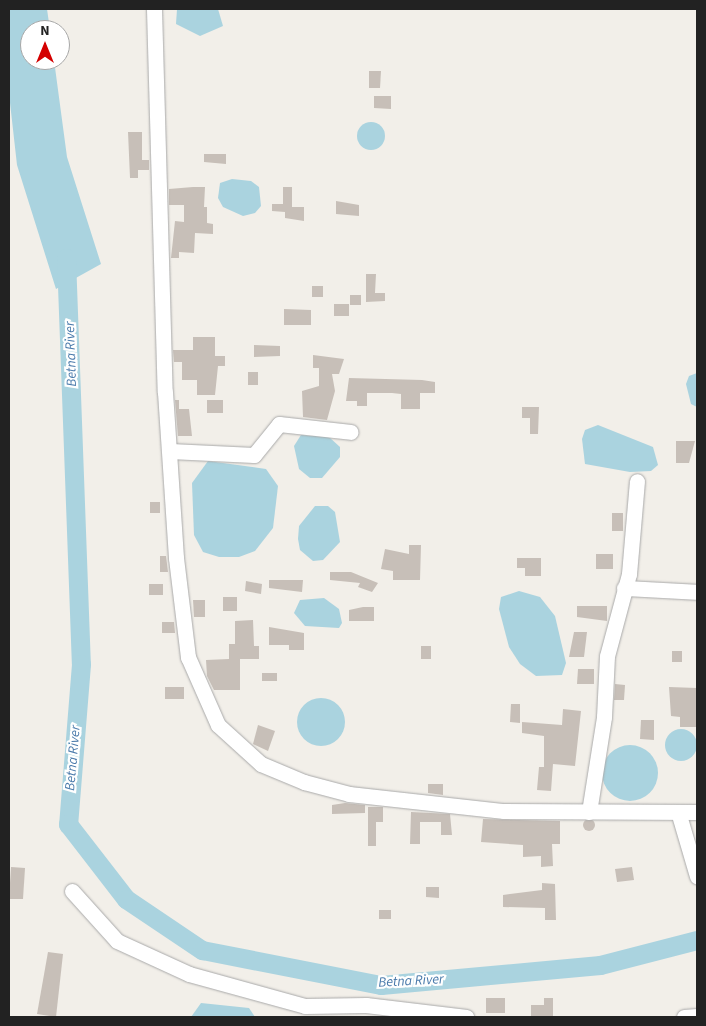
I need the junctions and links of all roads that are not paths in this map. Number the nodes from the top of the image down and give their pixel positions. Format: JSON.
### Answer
{"nodes":[{"id":1,"x":154,"y":9,"type":"edge"},
{"id":2,"x":350,"y":432,"type":"dead end"},
{"id":3,"x":170,"y":451,"type":"junction"},
{"id":4,"x":637,"y":481,"type":"dead end"},
{"id":5,"x":624,"y":588,"type":"junction"},
{"id":6,"x":697,"y":592,"type":"edge"},
{"id":7,"x":588,"y":812,"type":"junction"},
{"id":8,"x":697,"y":812,"type":"edge"},
{"id":9,"x":680,"y":815,"type":"junction"},
{"id":10,"x":697,"y":876,"type":"edge"},
{"id":11,"x":72,"y":891,"type":"dead end"},
{"id":12,"x":697,"y":1016,"type":"edge"},
{"id":13,"x":466,"y":1017,"type":"edge"},
{"id":14,"x":684,"y":1017,"type":"edge"}],
"edges":[{"from":1,"to":3,"type":"street"},
{"from":2,"to":3,"type":"street"},
{"from":3,"to":7,"type":"street"},
{"from":4,"to":5,"type":"street"},
{"from":5,"to":6,"type":"street"},
{"from":5,"to":7,"type":"street"},
{"from":7,"to":9,"type":"street"},
{"from":8,"to":9,"type":"street"},
{"from":9,"to":10,"type":"street"},
{"from":11,"to":13,"type":"street"},
{"from":12,"to":14,"type":"street"}]}
